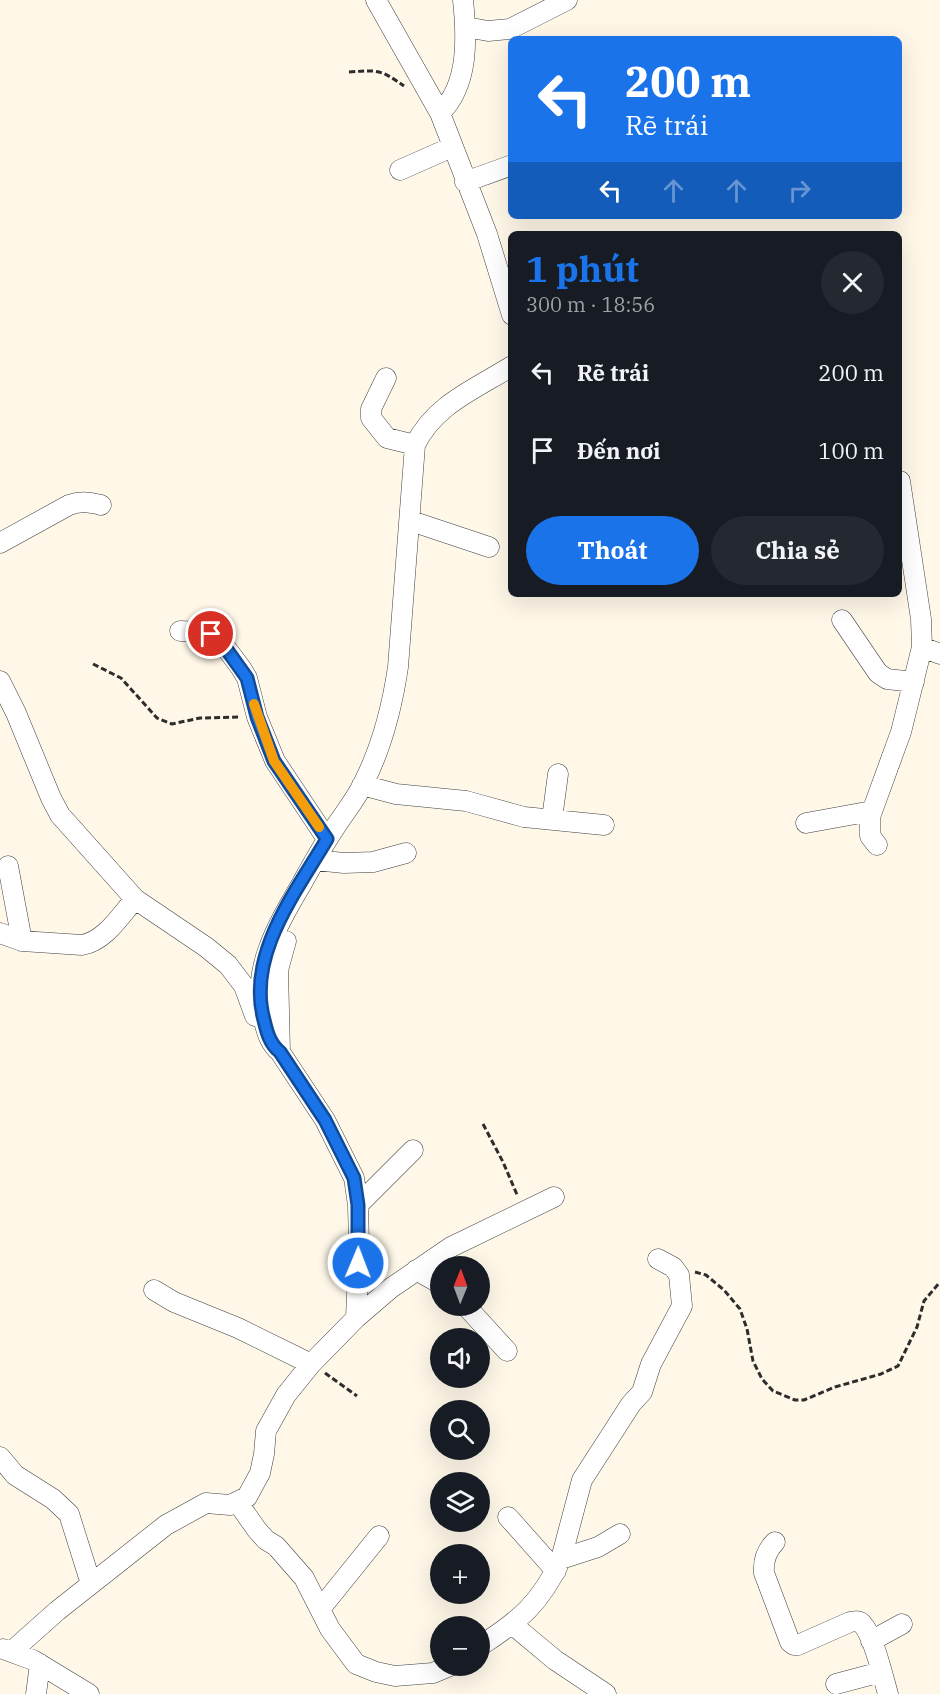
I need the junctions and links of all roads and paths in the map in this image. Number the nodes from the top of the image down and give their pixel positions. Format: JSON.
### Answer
{"nodes":[{"id":1,"x":376,"y":0,"type":"edge"},
{"id":2,"x":463,"y":0,"type":"edge"},
{"id":3,"x":567,"y":0,"type":"edge"},
{"id":4,"x":466,"y":27,"type":"junction"},
{"id":5,"x":349,"y":72,"type":"dead end"},
{"id":6,"x":406,"y":87,"type":"dead end"},
{"id":7,"x":440,"y":113,"type":"junction"},
{"id":8,"x":452,"y":147,"type":"junction"},
{"id":9,"x":508,"y":166,"type":"edge"},
{"id":10,"x":400,"y":170,"type":"dead end"},
{"id":11,"x":465,"y":182,"type":"junction"},
{"id":12,"x":508,"y":302,"type":"edge"},
{"id":13,"x":508,"y":368,"type":"edge"},
{"id":14,"x":386,"y":378,"type":"dead end"},
{"id":15,"x":415,"y":445,"type":"junction"},
{"id":16,"x":902,"y":494,"type":"edge"},
{"id":17,"x":101,"y":505,"type":"dead end"},
{"id":18,"x":411,"y":521,"type":"junction"},
{"id":19,"x":0,"y":543,"type":"edge"},
{"id":20,"x":489,"y":547,"type":"dead end"},
{"id":21,"x":842,"y":620,"type":"dead end"},
{"id":22,"x":180,"y":631,"type":"dead end"},
{"id":23,"x":931,"y":650,"type":"edge"},
{"id":24,"x":93,"y":664,"type":"dead end"},
{"id":25,"x":0,"y":681,"type":"edge"},
{"id":26,"x":914,"y":682,"type":"junction"},
{"id":27,"x":257,"y":717,"type":"junction"},
{"id":28,"x":558,"y":774,"type":"dead end"},
{"id":29,"x":363,"y":785,"type":"junction"},
{"id":30,"x":872,"y":811,"type":"junction"},
{"id":31,"x":552,"y":819,"type":"junction"},
{"id":32,"x":806,"y":823,"type":"dead end"},
{"id":33,"x":604,"y":825,"type":"dead end"},
{"id":34,"x":327,"y":839,"type":"junction"},
{"id":35,"x":877,"y":845,"type":"dead end"},
{"id":36,"x":405,"y":853,"type":"dead end"},
{"id":37,"x":315,"y":860,"type":"junction"},
{"id":38,"x":8,"y":866,"type":"dead end"},
{"id":39,"x":135,"y":899,"type":"junction"},
{"id":40,"x":0,"y":933,"type":"edge"},
{"id":41,"x":22,"y":941,"type":"junction"},
{"id":42,"x":286,"y":941,"type":"dead end"},
{"id":43,"x":277,"y":1049,"type":"junction"},
{"id":44,"x":483,"y":1124,"type":"dead end"},
{"id":45,"x":413,"y":1150,"type":"dead end"},
{"id":46,"x":554,"y":1197,"type":"dead end"},
{"id":47,"x":358,"y":1205,"type":"junction"},
{"id":48,"x":524,"y":1212,"type":"junction"},
{"id":49,"x":658,"y":1259,"type":"dead end"},
{"id":50,"x":416,"y":1270,"type":"junction"},
{"id":51,"x":679,"y":1275,"type":"junction"},
{"id":52,"x":430,"y":1278,"type":"edge"},
{"id":53,"x":940,"y":1282,"type":"edge"},
{"id":54,"x":154,"y":1290,"type":"dead end"},
{"id":55,"x":475,"y":1316,"type":"edge"},
{"id":56,"x":356,"y":1318,"type":"junction"},
{"id":57,"x":507,"y":1352,"type":"dead end"},
{"id":58,"x":311,"y":1364,"type":"junction"},
{"id":59,"x":357,"y":1396,"type":"dead end"},
{"id":60,"x":0,"y":1457,"type":"edge"},
{"id":61,"x":230,"y":1505,"type":"junction"},
{"id":62,"x":508,"y":1517,"type":"dead end"},
{"id":63,"x":620,"y":1534,"type":"dead end"},
{"id":64,"x":379,"y":1536,"type":"dead end"},
{"id":65,"x":775,"y":1542,"type":"dead end"},
{"id":66,"x":558,"y":1565,"type":"junction"},
{"id":67,"x":91,"y":1584,"type":"junction"},
{"id":68,"x":321,"y":1608,"type":"junction"},
{"id":69,"x":902,"y":1624,"type":"dead end"},
{"id":70,"x":513,"y":1625,"type":"junction"},
{"id":71,"x":490,"y":1640,"type":"edge"},
{"id":72,"x":871,"y":1641,"type":"junction"},
{"id":73,"x":6,"y":1651,"type":"edge"},
{"id":74,"x":40,"y":1664,"type":"junction"},
{"id":75,"x":881,"y":1672,"type":"junction"},
{"id":76,"x":430,"y":1673,"type":"edge"},
{"id":77,"x":836,"y":1684,"type":"dead end"},
{"id":78,"x":36,"y":1694,"type":"edge"},
{"id":79,"x":88,"y":1694,"type":"edge"},
{"id":80,"x":606,"y":1694,"type":"edge"},
{"id":81,"x":888,"y":1694,"type":"edge"}],
"edges":[{"from":1,"to":7,"type":"street"},
{"from":2,"to":4,"type":"street"},
{"from":3,"to":4,"type":"street"},
{"from":4,"to":7,"type":"street"},
{"from":5,"to":6,"type":"path"},
{"from":7,"to":8,"type":"street"},
{"from":8,"to":10,"type":"street"},
{"from":8,"to":11,"type":"street"},
{"from":9,"to":11,"type":"street"},
{"from":11,"to":12,"type":"street"},
{"from":13,"to":15,"type":"street"},
{"from":14,"to":15,"type":"street"},
{"from":15,"to":18,"type":"street"},
{"from":16,"to":23,"type":"street"},
{"from":17,"to":19,"type":"street"},
{"from":18,"to":20,"type":"street"},
{"from":18,"to":29,"type":"street"},
{"from":21,"to":26,"type":"street"},
{"from":22,"to":27,"type":"street"},
{"from":23,"to":26,"type":"street"},
{"from":24,"to":27,"type":"path"},
{"from":25,"to":39,"type":"street"},
{"from":26,"to":30,"type":"street"},
{"from":27,"to":34,"type":"street"},
{"from":28,"to":31,"type":"street"},
{"from":29,"to":31,"type":"street"},
{"from":29,"to":34,"type":"street"},
{"from":30,"to":32,"type":"street"},
{"from":30,"to":35,"type":"street"},
{"from":31,"to":33,"type":"street"},
{"from":34,"to":37,"type":"street"},
{"from":36,"to":37,"type":"street"},
{"from":37,"to":43,"type":"street"},
{"from":38,"to":41,"type":"street"},
{"from":39,"to":41,"type":"street"},
{"from":39,"to":43,"type":"street"},
{"from":40,"to":41,"type":"street"},
{"from":42,"to":43,"type":"street"},
{"from":43,"to":47,"type":"street"},
{"from":44,"to":48,"type":"path"},
{"from":45,"to":47,"type":"street"},
{"from":46,"to":48,"type":"street"},
{"from":47,"to":56,"type":"street"},
{"from":48,"to":50,"type":"street"},
{"from":49,"to":51,"type":"street"},
{"from":50,"to":52,"type":"street"},
{"from":50,"to":56,"type":"street"},
{"from":51,"to":53,"type":"path"},
{"from":51,"to":66,"type":"street"},
{"from":54,"to":58,"type":"street"},
{"from":55,"to":57,"type":"street"},
{"from":56,"to":58,"type":"street"},
{"from":58,"to":59,"type":"path"},
{"from":58,"to":61,"type":"street"},
{"from":60,"to":67,"type":"street"},
{"from":61,"to":67,"type":"street"},
{"from":61,"to":68,"type":"street"},
{"from":62,"to":66,"type":"street"},
{"from":63,"to":66,"type":"street"},
{"from":64,"to":68,"type":"street"},
{"from":65,"to":72,"type":"street"},
{"from":66,"to":70,"type":"street"},
{"from":67,"to":73,"type":"street"},
{"from":68,"to":76,"type":"street"},
{"from":69,"to":72,"type":"street"},
{"from":70,"to":71,"type":"street"},
{"from":70,"to":80,"type":"street"},
{"from":72,"to":75,"type":"street"},
{"from":73,"to":74,"type":"street"},
{"from":74,"to":78,"type":"street"},
{"from":74,"to":79,"type":"street"},
{"from":75,"to":77,"type":"street"},
{"from":75,"to":81,"type":"street"}]}
